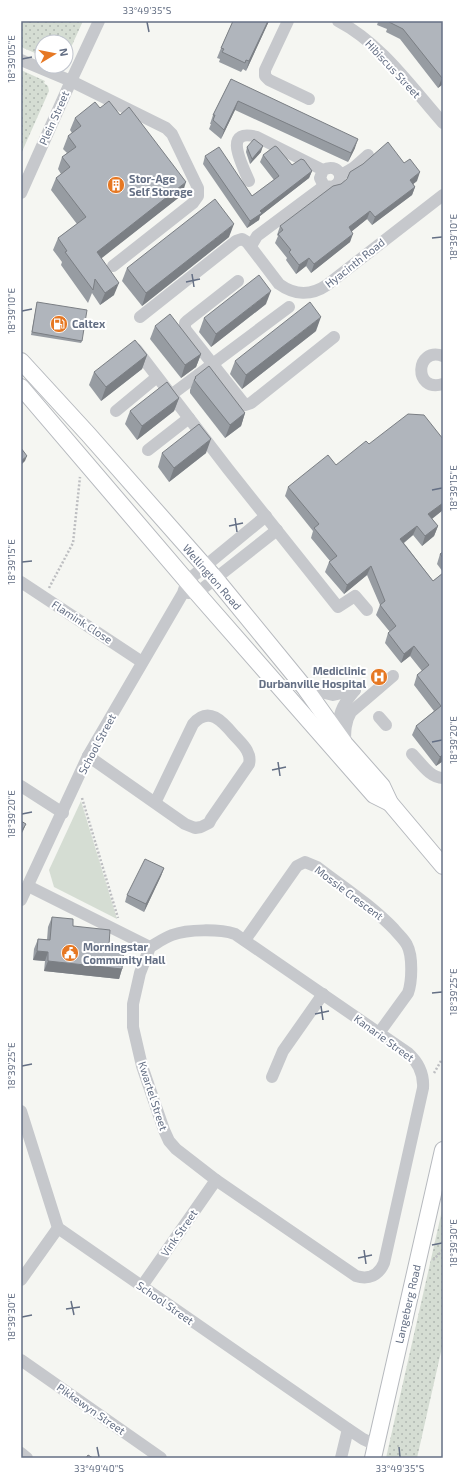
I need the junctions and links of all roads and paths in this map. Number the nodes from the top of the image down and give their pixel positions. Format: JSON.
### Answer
{"nodes":[{"id":1,"x":99,"y":21,"type":"edge"},
{"id":2,"x":288,"y":21,"type":"edge"},
{"id":3,"x":338,"y":21,"type":"edge"},
{"id":4,"x":355,"y":25,"type":"edge"},
{"id":5,"x":21,"y":60,"type":"edge"},
{"id":6,"x":70,"y":81,"type":"junction"},
{"id":7,"x":309,"y":99,"type":"dead end"},
{"id":8,"x":441,"y":118,"type":"edge"},
{"id":9,"x":368,"y":155,"type":"dead end"},
{"id":10,"x":323,"y":170,"type":"junction"},
{"id":11,"x":340,"y":174,"type":"junction"},
{"id":12,"x":249,"y":181,"type":"dead end"},
{"id":13,"x":324,"y":186,"type":"junction"},
{"id":14,"x":21,"y":193,"type":"edge"},
{"id":15,"x":443,"y":195,"type":"edge"},
{"id":16,"x":250,"y":246,"type":"junction"},
{"id":17,"x":113,"y":266,"type":"dead end"},
{"id":18,"x":238,"y":280,"type":"dead end"},
{"id":19,"x":288,"y":307,"type":"dead end"},
{"id":20,"x":140,"y":317,"type":"dead end"},
{"id":21,"x":334,"y":337,"type":"dead end"},
{"id":22,"x":136,"y":349,"type":"edge"},
{"id":23,"x":443,"y":356,"type":"edge"},
{"id":24,"x":21,"y":361,"type":"edge"},
{"id":25,"x":212,"y":364,"type":"junction"},
{"id":26,"x":157,"y":377,"type":"junction"},
{"id":27,"x":443,"y":384,"type":"edge"},
{"id":28,"x":21,"y":387,"type":"edge"},
{"id":29,"x":171,"y":395,"type":"junction"},
{"id":30,"x":116,"y":411,"type":"dead end"},
{"id":31,"x":189,"y":418,"type":"junction"},
{"id":32,"x":148,"y":450,"type":"dead end"},
{"id":33,"x":80,"y":473,"type":"dead end"},
{"id":34,"x":266,"y":516,"type":"junction"},
{"id":35,"x":277,"y":530,"type":"junction"},
{"id":36,"x":209,"y":572,"type":"junction"},
{"id":37,"x":21,"y":582,"type":"edge"},
{"id":38,"x":189,"y":589,"type":"junction"},
{"id":39,"x":44,"y":597,"type":"junction"},
{"id":40,"x":367,"y":610,"type":"dead end"},
{"id":41,"x":142,"y":662,"type":"junction"},
{"id":42,"x":393,"y":676,"type":"dead end"},
{"id":43,"x":305,"y":688,"type":"junction"},
{"id":44,"x":341,"y":745,"type":"junction"},
{"id":45,"x":412,"y":754,"type":"dead end"},
{"id":46,"x":88,"y":756,"type":"junction"},
{"id":47,"x":443,"y":778,"type":"edge"},
{"id":48,"x":77,"y":782,"type":"junction"},
{"id":49,"x":21,"y":786,"type":"edge"},
{"id":50,"x":155,"y":803,"type":"junction"},
{"id":51,"x":63,"y":813,"type":"junction"},
{"id":52,"x":443,"y":866,"type":"edge"},
{"id":53,"x":28,"y":886,"type":"junction"},
{"id":54,"x":21,"y":900,"type":"edge"},
{"id":55,"x":122,"y":934,"type":"junction"},
{"id":56,"x":245,"y":940,"type":"junction"},
{"id":57,"x":150,"y":947,"type":"junction"},
{"id":58,"x":323,"y":994,"type":"junction"},
{"id":59,"x":379,"y":1033,"type":"junction"},
{"id":60,"x":272,"y":1077,"type":"dead end"},
{"id":61,"x":21,"y":1111,"type":"edge"},
{"id":62,"x":24,"y":1130,"type":"edge"},
{"id":63,"x":443,"y":1150,"type":"edge"},
{"id":64,"x":216,"y":1180,"type":"junction"},
{"id":65,"x":58,"y":1228,"type":"junction"},
{"id":66,"x":443,"y":1250,"type":"edge"},
{"id":67,"x":429,"y":1263,"type":"dead end"},
{"id":68,"x":368,"y":1278,"type":"joint"},
{"id":69,"x":21,"y":1280,"type":"edge"},
{"id":70,"x":142,"y":1286,"type":"junction"},
{"id":71,"x":21,"y":1360,"type":"edge"},
{"id":72,"x":348,"y":1429,"type":"junction"},
{"id":73,"x":374,"y":1452,"type":"edge"},
{"id":74,"x":21,"y":1453,"type":"edge"},
{"id":75,"x":27,"y":1458,"type":"edge"},
{"id":76,"x":161,"y":1458,"type":"edge"},
{"id":77,"x":341,"y":1458,"type":"edge"}],
"edges":[{"from":1,"to":6,"type":"street","name":"Plein Street"},
{"from":2,"to":7,"type":"street"},
{"from":3,"to":4,"type":"street","name":"Hibiscus Street"},
{"from":4,"to":8,"type":"street","name":"Hibiscus Street"},
{"from":5,"to":6,"type":"street"},
{"from":6,"to":14,"type":"street","name":"Plein Street"},
{"from":6,"to":17,"type":"street"},
{"from":9,"to":11,"type":"street"},
{"from":10,"to":11,"type":"street"},
{"from":10,"to":12,"type":"street"},
{"from":10,"to":13,"type":"street"},
{"from":11,"to":13,"type":"street"},
{"from":13,"to":16,"type":"street"},
{"from":15,"to":16,"type":"street","name":"Hyacinth Road"},
{"from":16,"to":20,"type":"street"},
{"from":18,"to":25,"type":"street"},
{"from":19,"to":25,"type":"street"},
{"from":21,"to":25,"type":"street"},
{"from":22,"to":26,"type":"street"},
{"from":23,"to":27,"type":"street"},
{"from":24,"to":36,"type":"main road","name":"Wellington Road"},
{"from":25,"to":29,"type":"street"},
{"from":26,"to":29,"type":"street"},
{"from":26,"to":30,"type":"street"},
{"from":28,"to":38,"type":"main road","name":"Wellington Road"},
{"from":29,"to":31,"type":"street"},
{"from":31,"to":32,"type":"street"},
{"from":31,"to":34,"type":"street"},
{"from":33,"to":39,"type":"path"},
{"from":34,"to":35,"type":"street"},
{"from":34,"to":36,"type":"street"},
{"from":35,"to":36,"type":"street"},
{"from":35,"to":40,"type":"street"},
{"from":36,"to":38,"type":"street","name":"School Street"},
{"from":36,"to":43,"type":"main road","name":"Wellington Road"},
{"from":37,"to":39,"type":"street","name":"Flamink Close"},
{"from":38,"to":41,"type":"street","name":"School Street"},
{"from":38,"to":44,"type":"main road","name":"Wellington Road"},
{"from":39,"to":41,"type":"street","name":"Flamink Close"},
{"from":41,"to":46,"type":"street","name":"School Street"},
{"from":42,"to":44,"type":"street"},
{"from":43,"to":44,"type":"main road","name":"Wellington Road"},
{"from":43,"to":44,"type":"street"},
{"from":44,"to":52,"type":"main road","name":"Wellington Road"},
{"from":45,"to":47,"type":"street"},
{"from":46,"to":48,"type":"street","name":"School Street"},
{"from":46,"to":50,"type":"street"},
{"from":48,"to":51,"type":"street","name":"School Street"},
{"from":48,"to":55,"type":"path"},
{"from":49,"to":51,"type":"street"},
{"from":50,"to":50,"type":"street"},
{"from":51,"to":53,"type":"street","name":"School Street"},
{"from":53,"to":54,"type":"street","name":"School Street"},
{"from":53,"to":55,"type":"street"},
{"from":55,"to":57,"type":"street"},
{"from":56,"to":57,"type":"street","name":"Kanarie Street"},
{"from":56,"to":58,"type":"street","name":"Kanarie Street"},
{"from":56,"to":59,"type":"street","name":"Mossie Crescent"},
{"from":57,"to":64,"type":"street","name":"Kwartel Street"},
{"from":58,"to":59,"type":"street","name":"Kanarie Street"},
{"from":58,"to":60,"type":"street"},
{"from":59,"to":68,"type":"street","name":"Kanarie Street"},
{"from":61,"to":62,"type":"street"},
{"from":62,"to":65,"type":"street"},
{"from":63,"to":73,"type":"main road","name":"Langeberg Road"},
{"from":64,"to":68,"type":"street","name":"Kwartel Street"},
{"from":64,"to":70,"type":"street","name":"Vink Street"},
{"from":65,"to":69,"type":"street"},
{"from":65,"to":70,"type":"street","name":"School Street"},
{"from":66,"to":67,"type":"path"},
{"from":70,"to":72,"type":"street","name":"School Street"},
{"from":71,"to":76,"type":"street","name":"Pikkewyn Street"},
{"from":72,"to":73,"type":"street","name":"School Street"},
{"from":72,"to":77,"type":"street"},
{"from":74,"to":75,"type":"street"}]}
